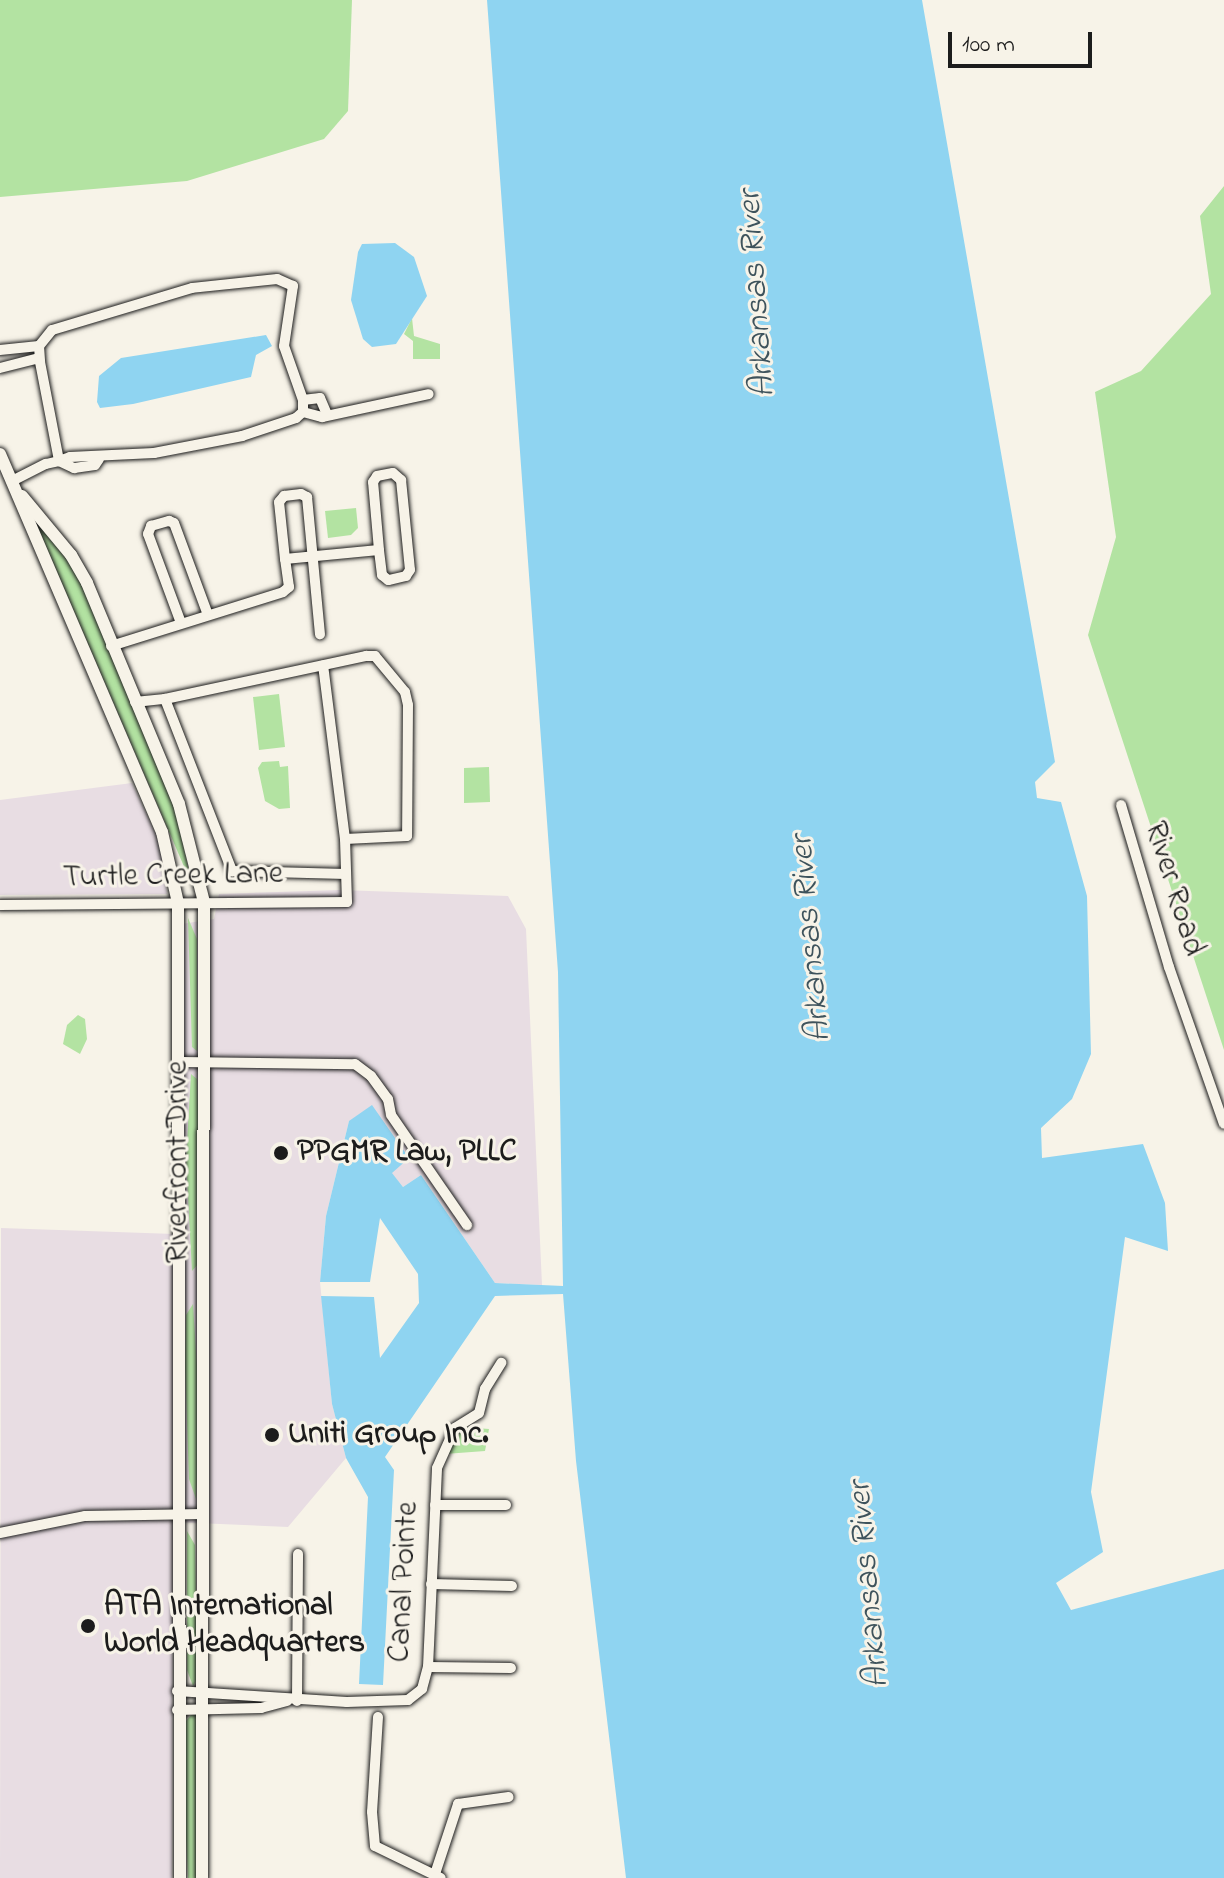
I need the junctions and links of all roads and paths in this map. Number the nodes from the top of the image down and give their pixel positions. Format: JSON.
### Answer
{"nodes":[{"id":1,"x":39,"y":346,"type":"junction"},
{"id":2,"x":39,"y":358,"type":"junction"},
{"id":3,"x":1,"y":361,"type":"edge"},
{"id":4,"x":429,"y":394,"type":"dead end"},
{"id":5,"x":303,"y":406,"type":"junction"},
{"id":6,"x":326,"y":412,"type":"junction"},
{"id":7,"x":0,"y":454,"type":"edge"},
{"id":8,"x":59,"y":461,"type":"junction"},
{"id":9,"x":15,"y":486,"type":"junction"},
{"id":10,"x":379,"y":550,"type":"junction"},
{"id":11,"x":314,"y":556,"type":"junction"},
{"id":12,"x":285,"y":559,"type":"junction"},
{"id":13,"x":208,"y":615,"type":"junction"},
{"id":14,"x":181,"y":623,"type":"junction"},
{"id":15,"x":320,"y":634,"type":"dead end"},
{"id":16,"x":111,"y":646,"type":"junction"},
{"id":17,"x":323,"y":665,"type":"junction"},
{"id":18,"x":165,"y":699,"type":"junction"},
{"id":19,"x":135,"y":702,"type":"junction"},
{"id":20,"x":1121,"y":805,"type":"dead end"},
{"id":21,"x":345,"y":839,"type":"junction"},
{"id":22,"x":346,"y":874,"type":"junction"},
{"id":23,"x":204,"y":902,"type":"junction"},
{"id":24,"x":178,"y":903,"type":"junction"},
{"id":25,"x":0,"y":905,"type":"edge"},
{"id":26,"x":181,"y":1062,"type":"junction"},
{"id":27,"x":205,"y":1062,"type":"junction"},
{"id":28,"x":1224,"y":1124,"type":"edge"},
{"id":29,"x":467,"y":1225,"type":"dead end"},
{"id":30,"x":501,"y":1363,"type":"dead end"},
{"id":31,"x":435,"y":1505,"type":"junction"},
{"id":32,"x":506,"y":1505,"type":"dead end"},
{"id":33,"x":178,"y":1514,"type":"junction"},
{"id":34,"x":203,"y":1514,"type":"junction"},
{"id":35,"x":0,"y":1533,"type":"edge"},
{"id":36,"x":298,"y":1554,"type":"dead end"},
{"id":37,"x":431,"y":1584,"type":"junction"},
{"id":38,"x":512,"y":1586,"type":"dead end"},
{"id":39,"x":428,"y":1667,"type":"junction"},
{"id":40,"x":511,"y":1668,"type":"dead end"},
{"id":41,"x":177,"y":1691,"type":"junction"},
{"id":42,"x":203,"y":1691,"type":"junction"},
{"id":43,"x":292,"y":1701,"type":"junction"},
{"id":44,"x":177,"y":1710,"type":"junction"},
{"id":45,"x":203,"y":1710,"type":"junction"},
{"id":46,"x":378,"y":1717,"type":"dead end"},
{"id":47,"x":509,"y":1797,"type":"dead end"},
{"id":48,"x":439,"y":1877,"type":"edge"},
{"id":49,"x":180,"y":1878,"type":"edge"},
{"id":50,"x":202,"y":1878,"type":"edge"}],
"edges":[{"from":1,"to":2,"type":"street"},
{"from":1,"to":3,"type":"street"},
{"from":1,"to":5,"type":"street"},
{"from":2,"to":3,"type":"street"},
{"from":2,"to":8,"type":"street"},
{"from":4,"to":6,"type":"street"},
{"from":5,"to":6,"type":"street"},
{"from":5,"to":6,"type":"street"},
{"from":5,"to":8,"type":"street"},
{"from":7,"to":9,"type":"street","name":"Riverfront Drive"},
{"from":8,"to":9,"type":"street"},
{"from":9,"to":16,"type":"street","name":"Riverfront Drive"},
{"from":9,"to":24,"type":"street","name":"Riverfront Drive"},
{"from":10,"to":10,"type":"street"},
{"from":10,"to":11,"type":"street"},
{"from":11,"to":12,"type":"street"},
{"from":11,"to":12,"type":"street"},
{"from":11,"to":15,"type":"street"},
{"from":12,"to":13,"type":"street"},
{"from":13,"to":14,"type":"street"},
{"from":13,"to":14,"type":"street"},
{"from":14,"to":16,"type":"street"},
{"from":16,"to":19,"type":"street","name":"Riverfront Drive"},
{"from":17,"to":18,"type":"street"},
{"from":17,"to":21,"type":"street"},
{"from":17,"to":21,"type":"street"},
{"from":18,"to":19,"type":"street"},
{"from":18,"to":22,"type":"street"},
{"from":19,"to":23,"type":"street","name":"Riverfront Drive"},
{"from":20,"to":28,"type":"street","name":"River Road"},
{"from":21,"to":22,"type":"street"},
{"from":22,"to":23,"type":"street","name":"Turtle Creek Lane"},
{"from":23,"to":24,"type":"street","name":"Turtle Creek Lane"},
{"from":23,"to":27,"type":"street","name":"Riverfront Drive"},
{"from":24,"to":25,"type":"street","name":"Turtle Creek Lane"},
{"from":24,"to":26,"type":"street","name":"Riverfront Drive"},
{"from":26,"to":27,"type":"street"},
{"from":26,"to":33,"type":"street","name":"Riverfront Drive"},
{"from":27,"to":29,"type":"street"},
{"from":27,"to":34,"type":"street","name":"Riverfront Drive"},
{"from":30,"to":31,"type":"street","name":"Canal Pointe"},
{"from":31,"to":32,"type":"street"},
{"from":31,"to":37,"type":"street","name":"Canal Pointe"},
{"from":33,"to":34,"type":"street"},
{"from":33,"to":35,"type":"street"},
{"from":33,"to":41,"type":"street","name":"Riverfront Drive"},
{"from":34,"to":42,"type":"street","name":"Riverfront Drive"},
{"from":36,"to":43,"type":"street"},
{"from":37,"to":38,"type":"street"},
{"from":37,"to":39,"type":"street","name":"Canal Pointe"},
{"from":39,"to":40,"type":"street"},
{"from":39,"to":43,"type":"street","name":"Canal Pointe"},
{"from":41,"to":42,"type":"street","name":"Canal Pointe"},
{"from":41,"to":44,"type":"street","name":"Riverfront Drive"},
{"from":42,"to":43,"type":"street","name":"Canal Pointe"},
{"from":42,"to":45,"type":"street","name":"Riverfront Drive"},
{"from":43,"to":45,"type":"street","name":"Canal Pointe"},
{"from":44,"to":45,"type":"street","name":"Canal Pointe"},
{"from":44,"to":49,"type":"street","name":"Riverfront Drive"},
{"from":45,"to":50,"type":"street","name":"Riverfront Drive"},
{"from":46,"to":48,"type":"street"},
{"from":47,"to":48,"type":"street"}]}
